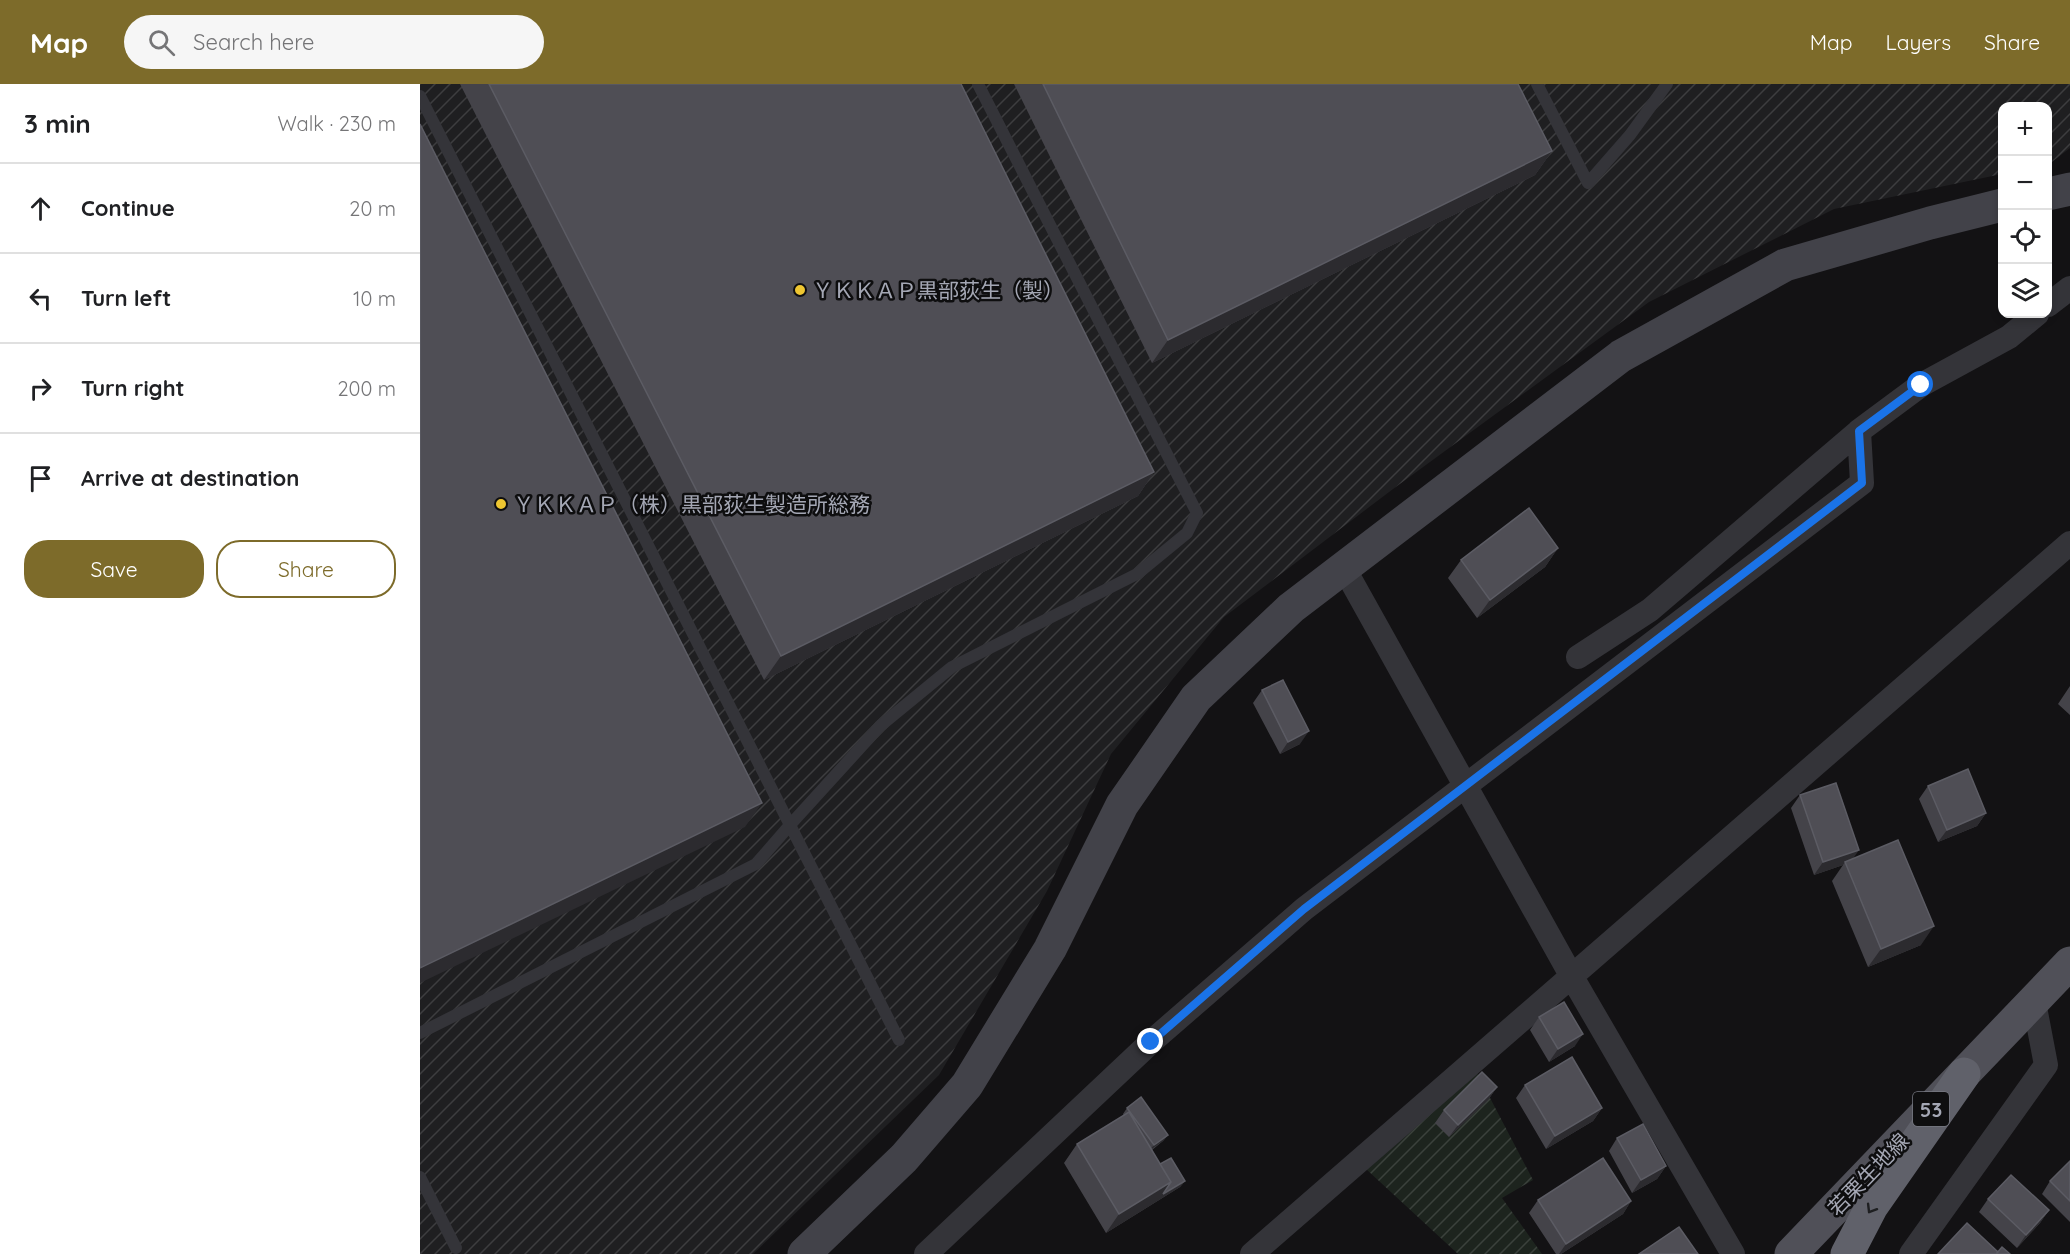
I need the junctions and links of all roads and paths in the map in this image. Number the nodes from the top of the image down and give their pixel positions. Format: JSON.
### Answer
{"nodes":[{"id":1,"x":978,"y":84,"type":"edge"},
{"id":2,"x":1537,"y":84,"type":"edge"},
{"id":3,"x":1667,"y":84,"type":"edge"},
{"id":4,"x":420,"y":96,"type":"edge"},
{"id":5,"x":2070,"y":189,"type":"edge"},
{"id":6,"x":2052,"y":193,"type":"edge"},
{"id":7,"x":1998,"y":206,"type":"edge"},
{"id":8,"x":2070,"y":288,"type":"edge"},
{"id":9,"x":2052,"y":302,"type":"edge"},
{"id":10,"x":2032,"y":318,"type":"edge"},
{"id":11,"x":1859,"y":431,"type":"junction"},
{"id":12,"x":2070,"y":543,"type":"edge"},
{"id":13,"x":1344,"y":568,"type":"junction"},
{"id":14,"x":1578,"y":657,"type":"dead end"},
{"id":15,"x":1466,"y":787,"type":"junction"},
{"id":16,"x":790,"y":825,"type":"junction"},
{"id":17,"x":2070,"y":963,"type":"edge"},
{"id":18,"x":1572,"y":977,"type":"junction"},
{"id":19,"x":2034,"y":1002,"type":"junction"},
{"id":20,"x":420,"y":1033,"type":"edge"},
{"id":21,"x":899,"y":1040,"type":"dead end"},
{"id":22,"x":1964,"y":1074,"type":"junction"},
{"id":23,"x":420,"y":1177,"type":"edge"},
{"id":24,"x":456,"y":1248,"type":"dead end"},
{"id":25,"x":804,"y":1254,"type":"edge"},
{"id":26,"x":926,"y":1254,"type":"edge"},
{"id":27,"x":1252,"y":1254,"type":"edge"},
{"id":28,"x":1733,"y":1254,"type":"edge"},
{"id":29,"x":1791,"y":1254,"type":"edge"},
{"id":30,"x":1847,"y":1254,"type":"edge"},
{"id":31,"x":1911,"y":1254,"type":"edge"}],
"edges":[{"from":1,"to":16,"type":"lane"},
{"from":2,"to":3,"type":"lane"},
{"from":4,"to":16,"type":"lane"},
{"from":5,"to":6,"type":"street"},
{"from":7,"to":13,"type":"street"},
{"from":8,"to":9,"type":"street"},
{"from":10,"to":11,"type":"street"},
{"from":11,"to":14,"type":"street"},
{"from":11,"to":15,"type":"street"},
{"from":12,"to":18,"type":"street"},
{"from":13,"to":15,"type":"street"},
{"from":13,"to":25,"type":"street"},
{"from":15,"to":18,"type":"street"},
{"from":15,"to":26,"type":"street"},
{"from":16,"to":20,"type":"lane"},
{"from":16,"to":21,"type":"lane"},
{"from":17,"to":19,"type":"main road","name":"若栗生地線","number":"53"},
{"from":18,"to":27,"type":"street"},
{"from":18,"to":28,"type":"street"},
{"from":19,"to":22,"type":"main road","name":"若栗生地線","number":"53"},
{"from":19,"to":31,"type":"street"},
{"from":22,"to":29,"type":"main road","name":"若栗生地線","number":"53"},
{"from":22,"to":30,"type":"highway","one_way":true},
{"from":23,"to":24,"type":"lane"}]}
